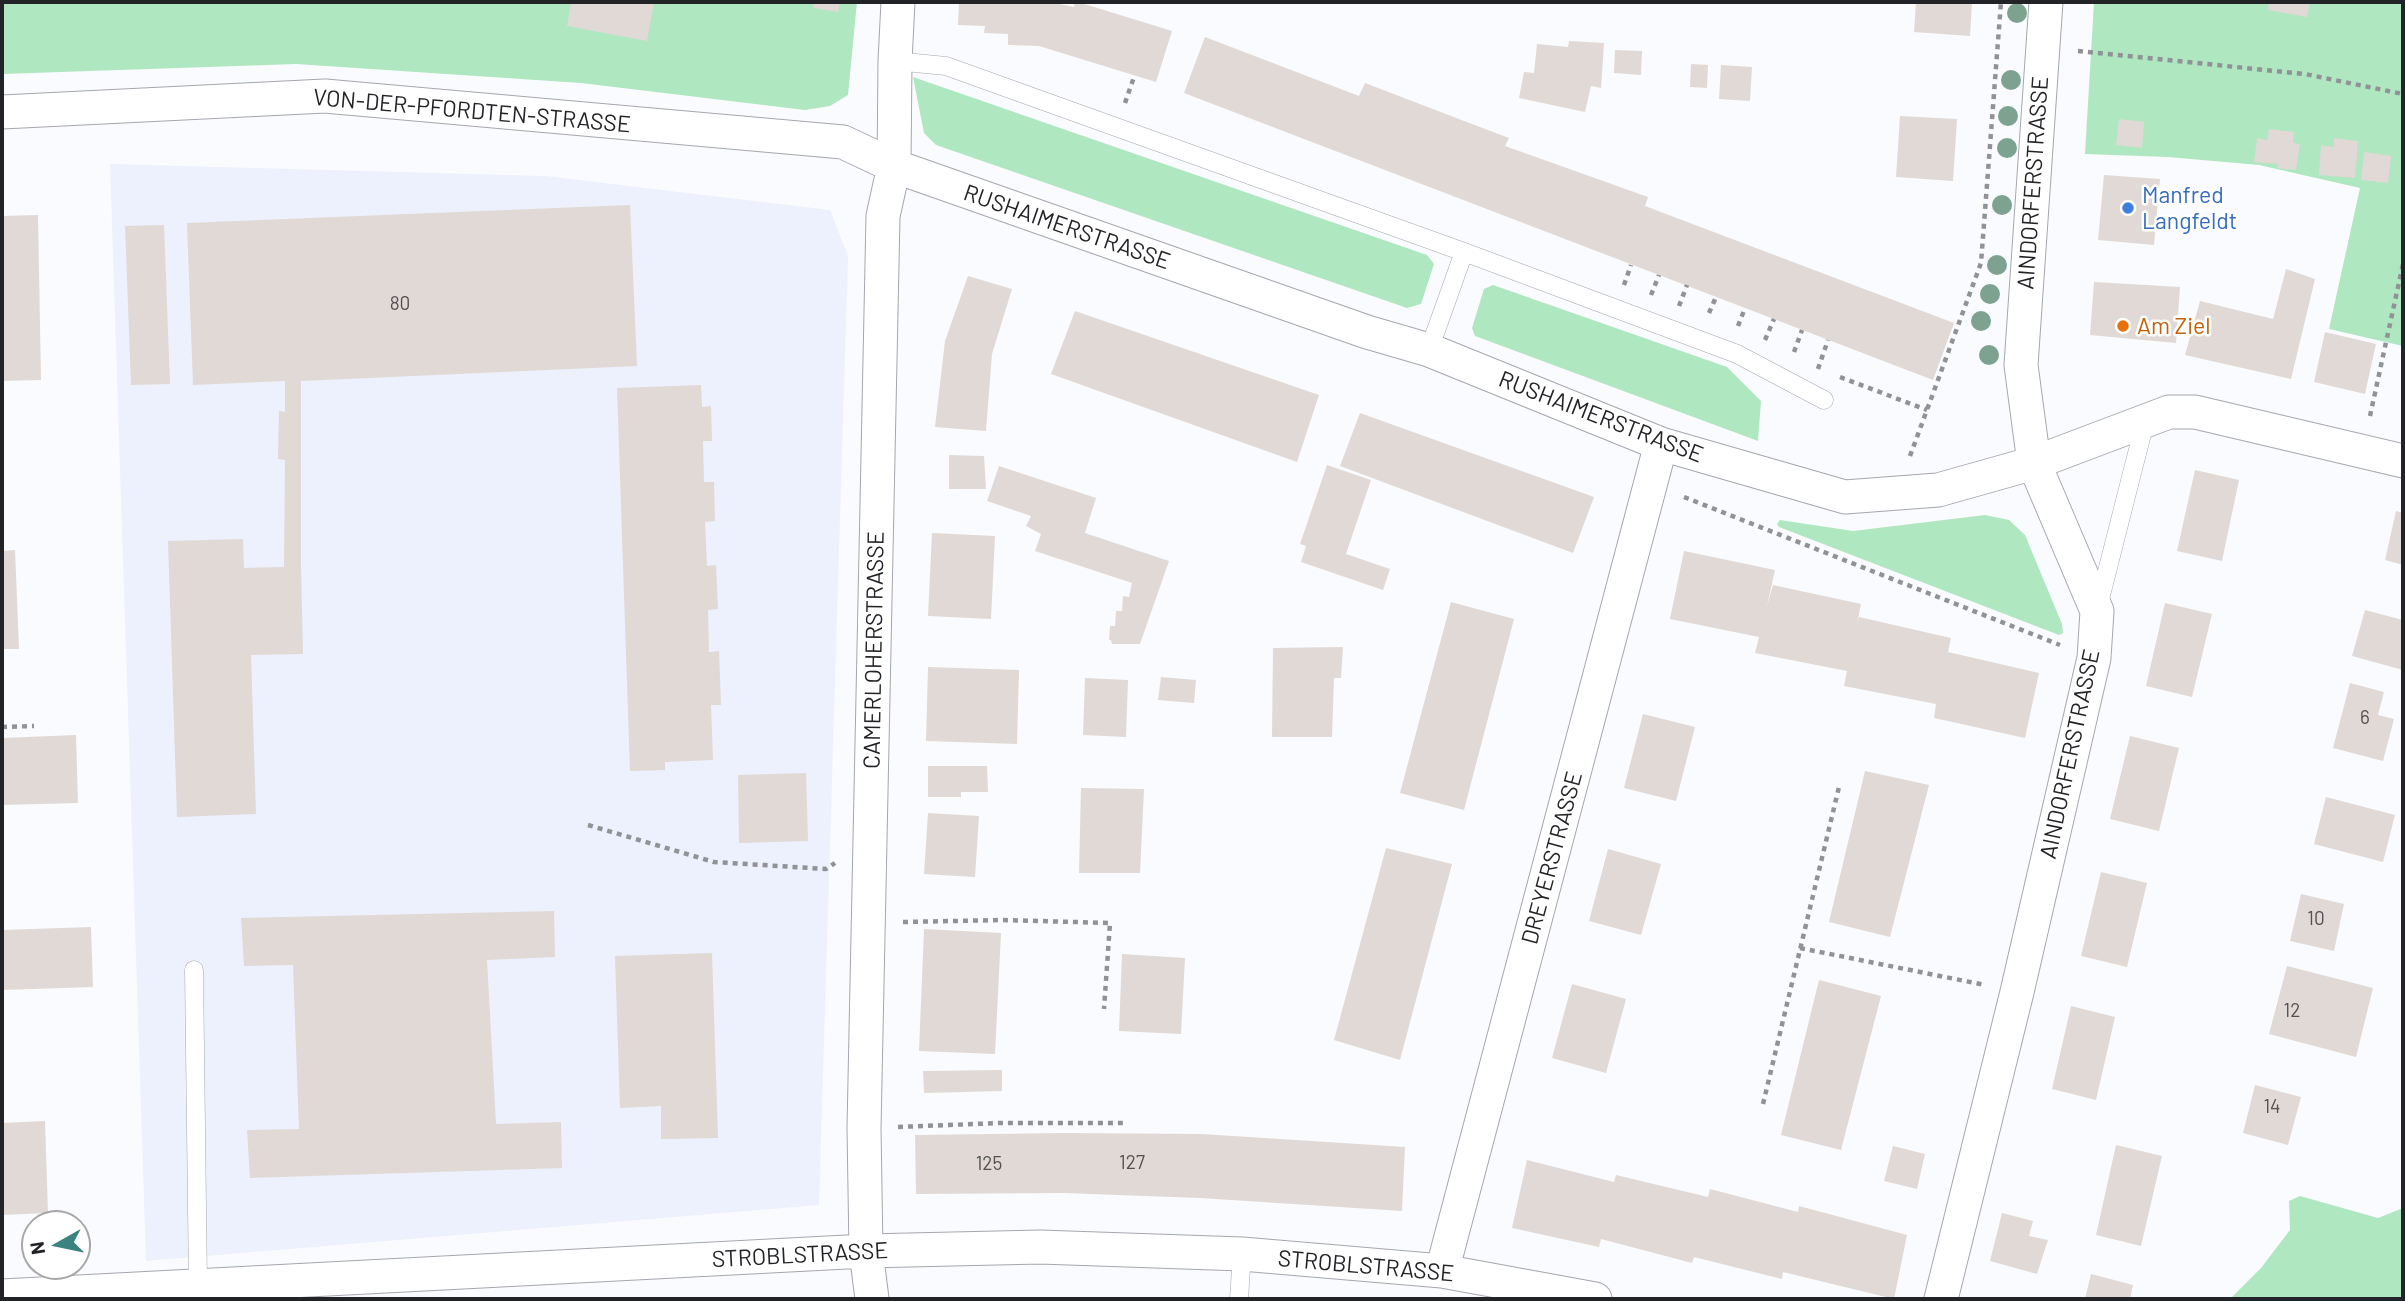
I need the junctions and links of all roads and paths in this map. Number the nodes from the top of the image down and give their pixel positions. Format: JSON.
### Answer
{"nodes":[{"id":1,"x":898,"y":2,"type":"edge"},
{"id":2,"x":2001,"y":2,"type":"edge"},
{"id":3,"x":2046,"y":2,"type":"edge"},
{"id":4,"x":2091,"y":52,"type":"dead end"},
{"id":5,"x":895,"y":61,"type":"junction"},
{"id":6,"x":2403,"y":94,"type":"edge"},
{"id":7,"x":2,"y":112,"type":"edge"},
{"id":8,"x":894,"y":166,"type":"junction"},
{"id":9,"x":1464,"y":252,"type":"junction"},
{"id":10,"x":2403,"y":264,"type":"edge"},
{"id":11,"x":1429,"y":350,"type":"junction"},
{"id":12,"x":1824,"y":400,"type":"joint"},
{"id":13,"x":1927,"y":410,"type":"junction"},
{"id":14,"x":2145,"y":422,"type":"junction"},
{"id":15,"x":1661,"y":444,"type":"junction"},
{"id":16,"x":2362,"y":452,"type":"junction"},
{"id":17,"x":2403,"y":461,"type":"edge"},
{"id":18,"x":2034,"y":463,"type":"junction"},
{"id":19,"x":1651,"y":484,"type":"junction"},
{"id":20,"x":1897,"y":493,"type":"junction"},
{"id":21,"x":2097,"y":611,"type":"junction"},
{"id":22,"x":2094,"y":658,"type":"junction"},
{"id":23,"x":34,"y":726,"type":"dead end"},
{"id":24,"x":2,"y":727,"type":"edge"},
{"id":25,"x":1839,"y":787,"type":"dead end"},
{"id":26,"x":588,"y":825,"type":"dead end"},
{"id":27,"x":870,"y":840,"type":"junction"},
{"id":28,"x":868,"y":922,"type":"junction"},
{"id":29,"x":1800,"y":948,"type":"junction"},
{"id":30,"x":194,"y":970,"type":"dead end"},
{"id":31,"x":2017,"y":992,"type":"junction"},
{"id":32,"x":1104,"y":1009,"type":"dead end"},
{"id":33,"x":1763,"y":1104,"type":"dead end"},
{"id":34,"x":1124,"y":1123,"type":"dead end"},
{"id":35,"x":864,"y":1128,"type":"junction"},
{"id":36,"x":866,"y":1251,"type":"junction"},
{"id":37,"x":1242,"y":1254,"type":"junction"},
{"id":38,"x":1443,"y":1271,"type":"junction"},
{"id":39,"x":198,"y":1286,"type":"junction"},
{"id":40,"x":2,"y":1296,"type":"edge"},
{"id":41,"x":1574,"y":1297,"type":"edge"},
{"id":42,"x":872,"y":1299,"type":"edge"},
{"id":43,"x":1239,"y":1299,"type":"edge"},
{"id":44,"x":1941,"y":1299,"type":"edge"}],
"edges":[{"from":1,"to":5,"type":"street","name":"CAMERLOHERSTRASSE"},
{"from":2,"to":13,"type":"path"},
{"from":3,"to":18,"type":"street","name":"AINDORFERSTRASSE"},
{"from":4,"to":6,"type":"path"},
{"from":5,"to":8,"type":"street","name":"CAMERLOHERSTRASSE"},
{"from":5,"to":9,"type":"lane"},
{"from":7,"to":8,"type":"street","name":"VON-DER-PFORDTEN-STRASSE"},
{"from":8,"to":11,"type":"street","name":"RUSHAIMERSTRASSE"},
{"from":8,"to":27,"type":"street","name":"CAMERLOHERSTRASSE"},
{"from":9,"to":11,"type":"lane"},
{"from":9,"to":12,"type":"lane"},
{"from":10,"to":16,"type":"path"},
{"from":11,"to":15,"type":"street","name":"RUSHAIMERSTRASSE"},
{"from":12,"to":13,"type":"path"},
{"from":13,"to":20,"type":"path"},
{"from":14,"to":16,"type":"street","name":"RUSHAIMERSTRASSE"},
{"from":14,"to":18,"type":"street","name":"RUSHAIMERSTRASSE"},
{"from":14,"to":21,"type":"lane"},
{"from":15,"to":19,"type":"street","name":"DREYERSTRASSE"},
{"from":15,"to":20,"type":"street","name":"RUSHAIMERSTRASSE"},
{"from":16,"to":17,"type":"street","name":"RUSHAIMERSTRASSE"},
{"from":18,"to":20,"type":"street","name":"RUSHAIMERSTRASSE"},
{"from":18,"to":21,"type":"street","name":"AINDORFERSTRASSE"},
{"from":19,"to":22,"type":"path"},
{"from":19,"to":38,"type":"street","name":"DREYERSTRASSE"},
{"from":21,"to":22,"type":"street","name":"AINDORFERSTRASSE"},
{"from":22,"to":31,"type":"street","name":"AINDORFERSTRASSE"},
{"from":23,"to":24,"type":"path"},
{"from":25,"to":29,"type":"path"},
{"from":26,"to":27,"type":"path"},
{"from":27,"to":28,"type":"street","name":"CAMERLOHERSTRASSE"},
{"from":28,"to":32,"type":"path"},
{"from":28,"to":35,"type":"street","name":"CAMERLOHERSTRASSE"},
{"from":29,"to":31,"type":"path"},
{"from":29,"to":33,"type":"path"},
{"from":30,"to":39,"type":"lane"},
{"from":31,"to":44,"type":"street","name":"AINDORFERSTRASSE"},
{"from":34,"to":35,"type":"path"},
{"from":35,"to":36,"type":"street","name":"CAMERLOHERSTRASSE"},
{"from":36,"to":37,"type":"street","name":"STROBLSTRASSE"},
{"from":36,"to":39,"type":"street","name":"STROBLSTRASSE"},
{"from":36,"to":42,"type":"street","name":"CAMERLOHERSTRASSE"},
{"from":37,"to":38,"type":"street","name":"STROBLSTRASSE"},
{"from":37,"to":43,"type":"lane"},
{"from":38,"to":41,"type":"street","name":"STROBLSTRASSE"},
{"from":39,"to":40,"type":"street","name":"STROBLSTRASSE"}]}
